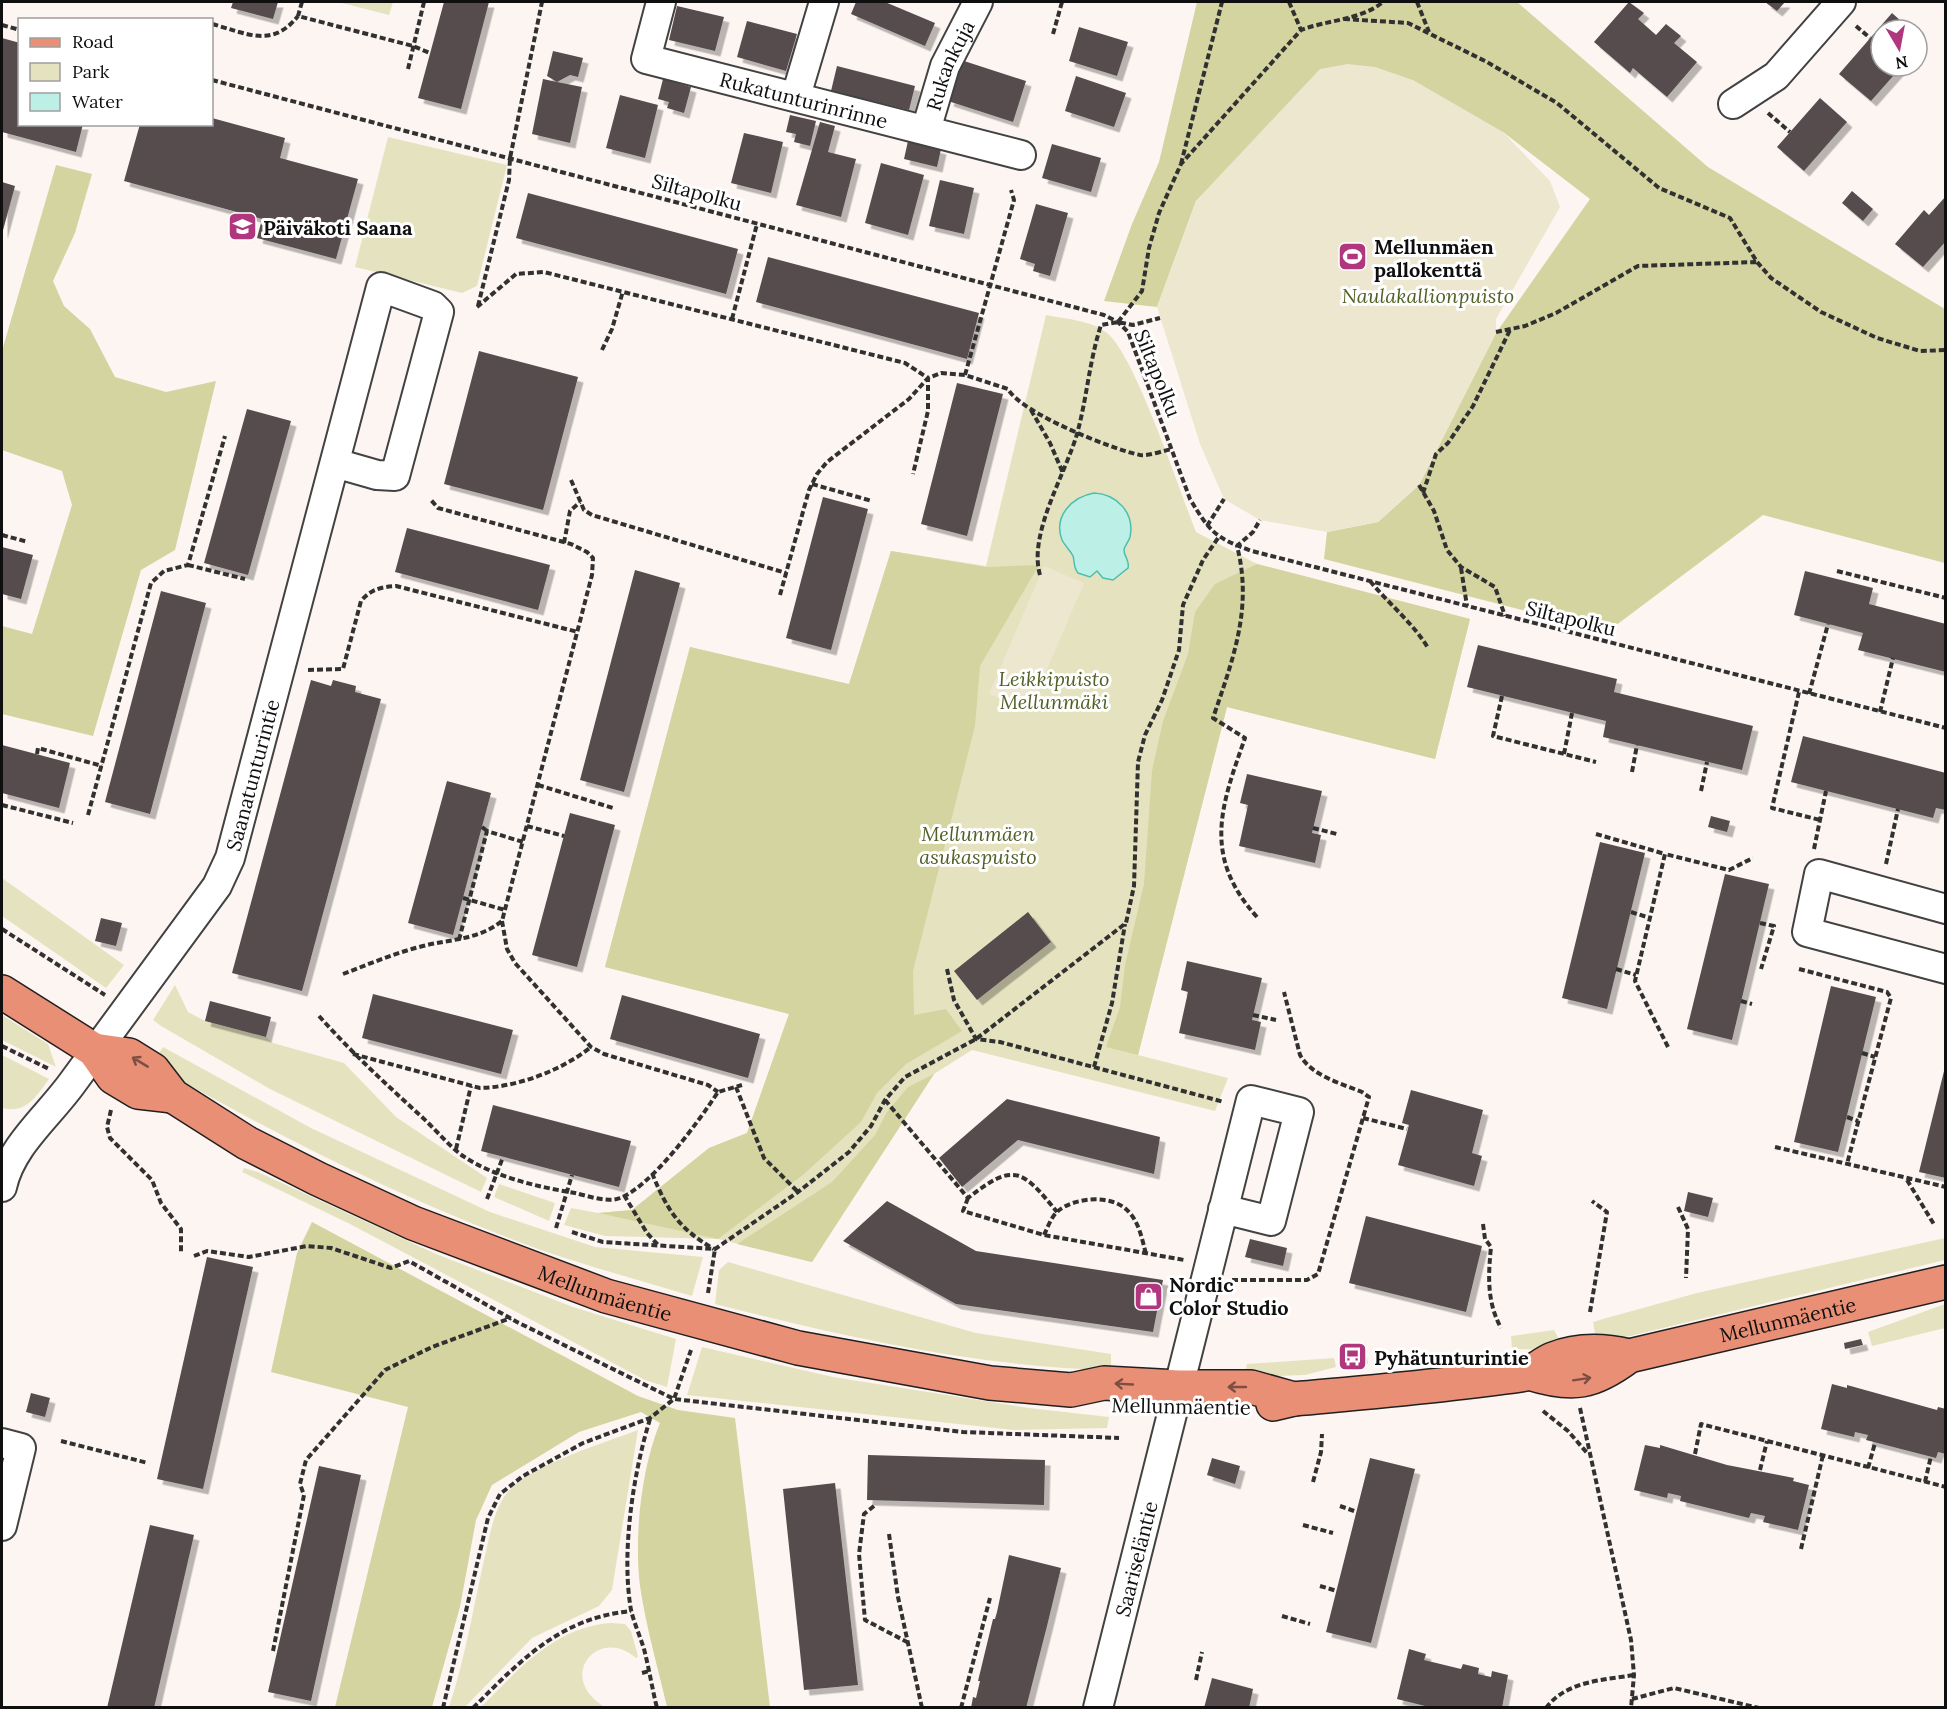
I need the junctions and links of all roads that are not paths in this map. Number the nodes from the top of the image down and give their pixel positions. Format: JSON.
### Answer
{"nodes":[{"id":1,"x":661,"y":2,"type":"edge"},
{"id":2,"x":824,"y":2,"type":"edge"},
{"id":3,"x":978,"y":2,"type":"edge"},
{"id":4,"x":1841,"y":2,"type":"edge"},
{"id":5,"x":796,"y":96,"type":"junction"},
{"id":6,"x":1733,"y":104,"type":"dead end"},
{"id":7,"x":926,"y":130,"type":"junction"},
{"id":8,"x":1021,"y":155,"type":"dead end"},
{"id":9,"x":335,"y":463,"type":"junction"},
{"id":10,"x":1946,"y":909,"type":"edge"},
{"id":11,"x":1946,"y":969,"type":"edge"},
{"id":12,"x":2,"y":992,"type":"edge"},
{"id":13,"x":94,"y":1050,"type":"junction"},
{"id":14,"x":12,"y":1138,"type":"edge"},
{"id":15,"x":2,"y":1187,"type":"edge"},
{"id":16,"x":1223,"y":1209,"type":"junction"},
{"id":17,"x":1946,"y":1282,"type":"edge"},
{"id":18,"x":1175,"y":1398,"type":"junction"},
{"id":19,"x":2,"y":1443,"type":"edge"},
{"id":20,"x":2,"y":1526,"type":"edge"},
{"id":21,"x":1098,"y":1707,"type":"edge"}],
"edges":[{"from":1,"to":5,"type":"street","name":"Rukatunturinrinne"},
{"from":2,"to":5,"type":"street"},
{"from":3,"to":7,"type":"street","name":"Rukankuja"},
{"from":4,"to":6,"type":"street"},
{"from":5,"to":7,"type":"street","name":"Rukatunturinrinne"},
{"from":7,"to":8,"type":"street","name":"Rukatunturinrinne"},
{"from":9,"to":9,"type":"street","name":"Saanatunturintie"},
{"from":9,"to":13,"type":"street","name":"Saanatunturintie"},
{"from":10,"to":11,"type":"street"},
{"from":12,"to":13,"type":"main road","name":"Mellunmäentie"},
{"from":13,"to":14,"type":"street","name":"Saanatunturintie"},
{"from":13,"to":18,"type":"main road","name":"Mellunmäentie"},
{"from":14,"to":15,"type":"street","name":"Saanatunturintie"},
{"from":16,"to":16,"type":"street"},
{"from":16,"to":18,"type":"street"},
{"from":17,"to":18,"type":"main road","name":"Mellunmäentie"},
{"from":18,"to":21,"type":"street","name":"Saariseläntie"},
{"from":19,"to":20,"type":"street"}]}
